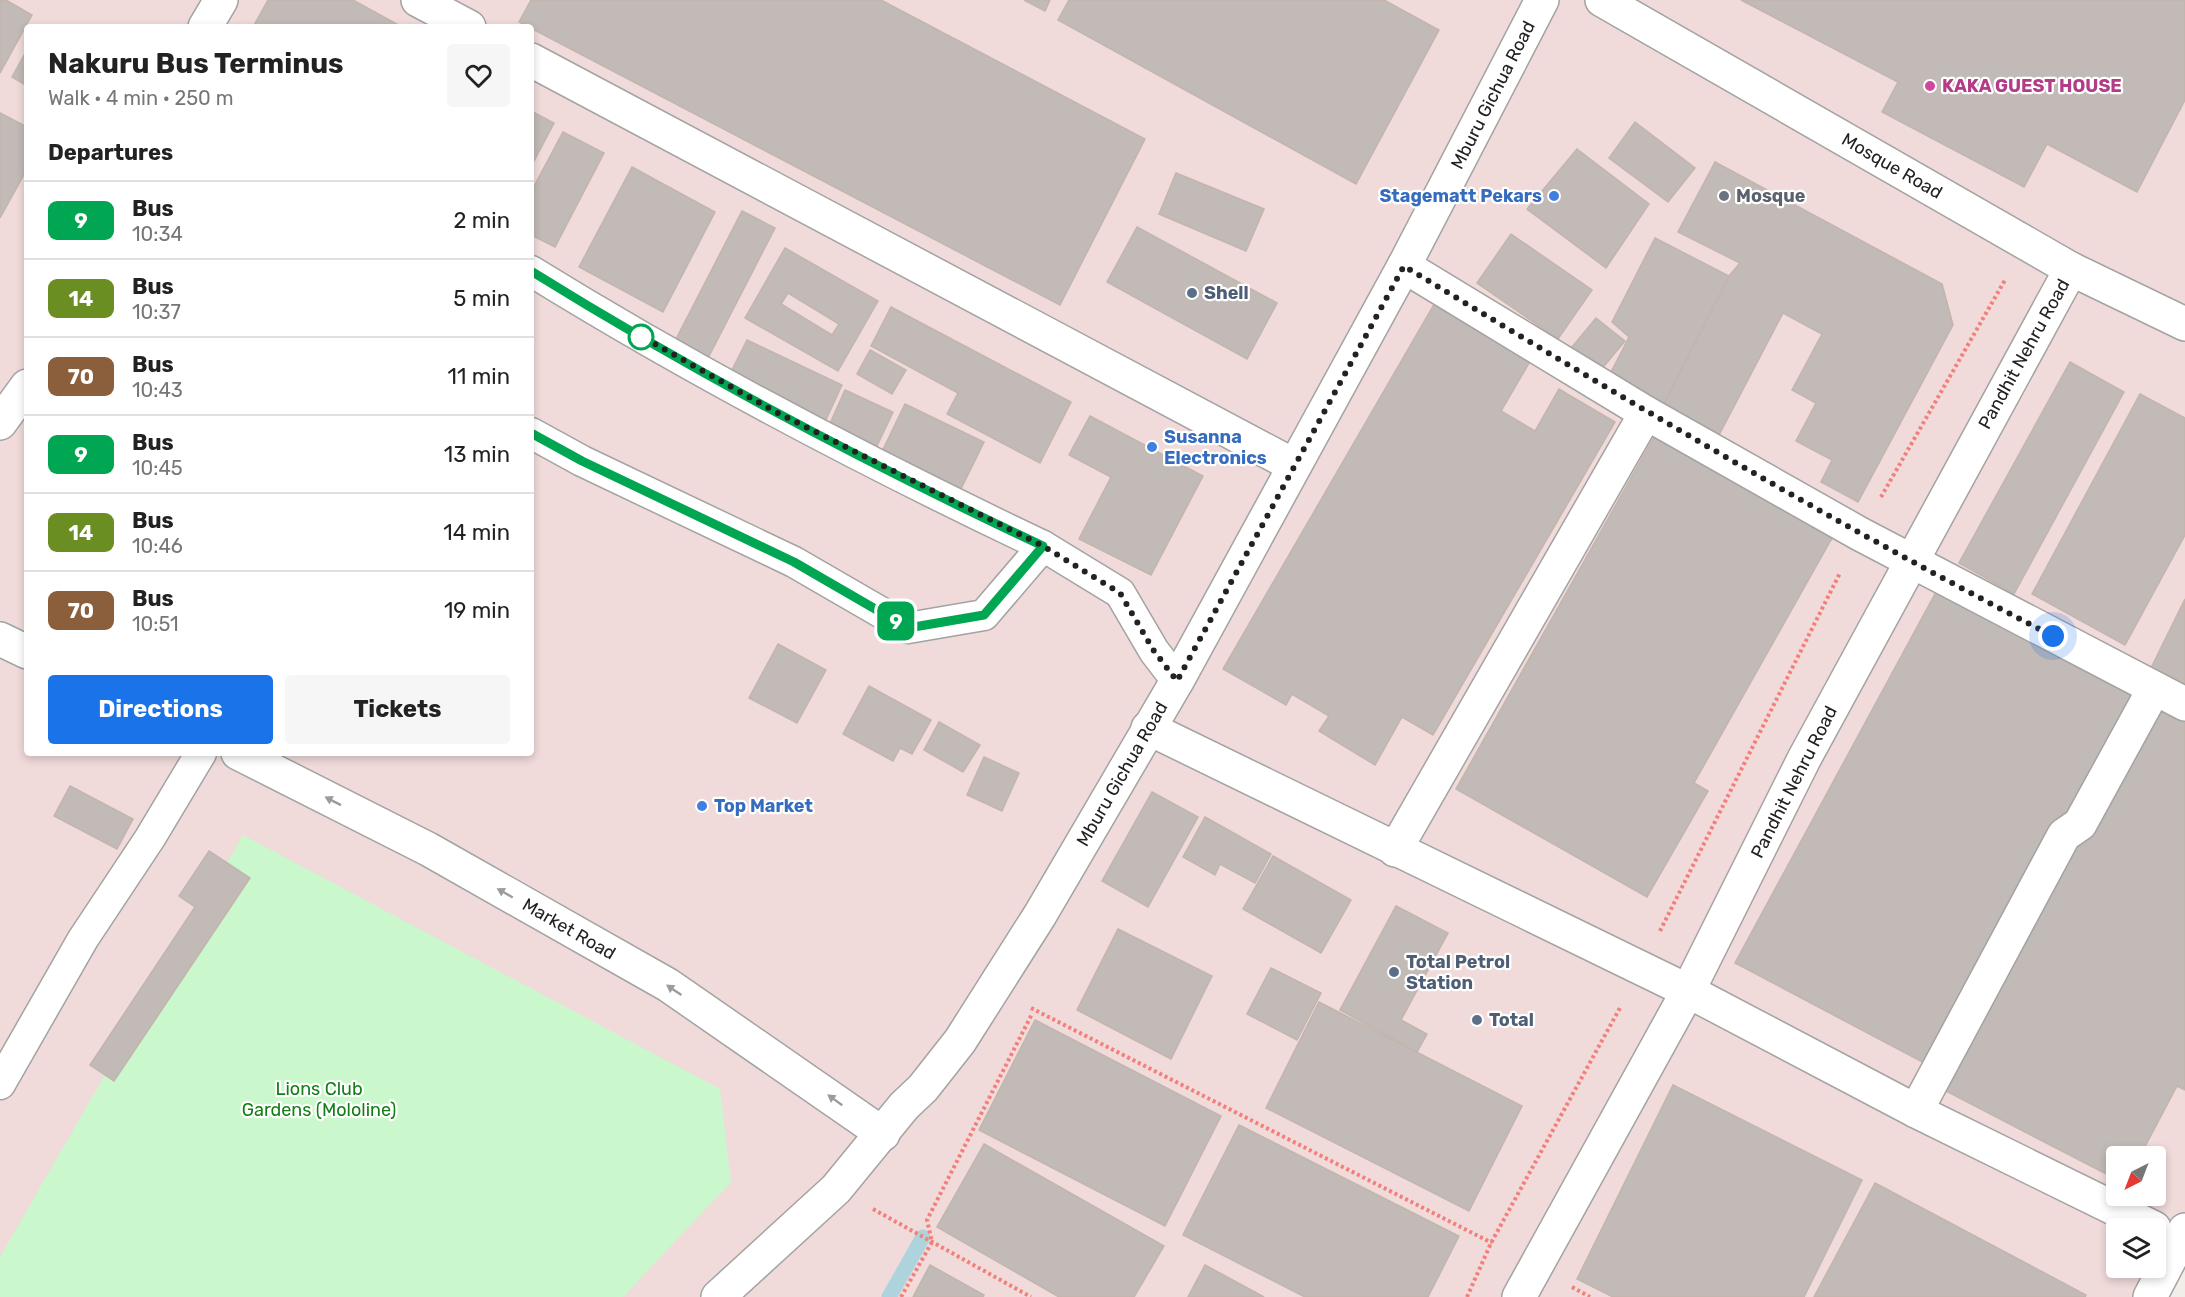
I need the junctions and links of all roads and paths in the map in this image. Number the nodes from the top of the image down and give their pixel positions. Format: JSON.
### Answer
{"nodes":[{"id":1,"x":221,"y":0,"type":"edge"},
{"id":2,"x":418,"y":0,"type":"edge"},
{"id":3,"x":1542,"y":0,"type":"edge"},
{"id":4,"x":1602,"y":0,"type":"edge"},
{"id":5,"x":207,"y":24,"type":"edge"},
{"id":6,"x":463,"y":24,"type":"edge"},
{"id":7,"x":534,"y":62,"type":"edge"},
{"id":8,"x":2026,"y":243,"type":"junction"},
{"id":9,"x":1404,"y":266,"type":"junction"},
{"id":10,"x":2071,"y":269,"type":"junction"},
{"id":11,"x":534,"y":273,"type":"edge"},
{"id":12,"x":2185,"y":324,"type":"edge"},
{"id":13,"x":24,"y":390,"type":"edge"},
{"id":14,"x":1646,"y":413,"type":"junction"},
{"id":15,"x":0,"y":423,"type":"edge"},
{"id":16,"x":534,"y":435,"type":"edge"},
{"id":17,"x":1293,"y":465,"type":"junction"},
{"id":18,"x":1860,"y":534,"type":"junction"},
{"id":19,"x":1043,"y":546,"type":"junction"},
{"id":20,"x":1910,"y":562,"type":"junction"},
{"id":21,"x":0,"y":639,"type":"edge"},
{"id":22,"x":24,"y":651,"type":"edge"},
{"id":23,"x":1177,"y":681,"type":"junction"},
{"id":24,"x":2154,"y":689,"type":"junction"},
{"id":25,"x":2185,"y":705,"type":"edge"},
{"id":26,"x":1148,"y":728,"type":"junction"},
{"id":27,"x":199,"y":756,"type":"edge"},
{"id":28,"x":244,"y":756,"type":"edge"},
{"id":29,"x":1395,"y":850,"type":"junction"},
{"id":30,"x":1641,"y":968,"type":"junction"},
{"id":31,"x":993,"y":988,"type":"junction"},
{"id":32,"x":1688,"y":991,"type":"junction"},
{"id":33,"x":1040,"y":1000,"type":"dead end"},
{"id":34,"x":1034,"y":1009,"type":"junction"},
{"id":35,"x":0,"y":1084,"type":"edge"},
{"id":36,"x":1916,"y":1111,"type":"junction"},
{"id":37,"x":883,"y":1134,"type":"junction"},
{"id":38,"x":836,"y":1189,"type":"junction"},
{"id":39,"x":2168,"y":1232,"type":"edge"},
{"id":40,"x":932,"y":1242,"type":"junction"},
{"id":41,"x":1491,"y":1243,"type":"junction"},
{"id":42,"x":1535,"y":1266,"type":"junction"},
{"id":43,"x":733,"y":1292,"type":"edge"},
{"id":44,"x":901,"y":1297,"type":"edge"},
{"id":45,"x":1030,"y":1297,"type":"edge"},
{"id":46,"x":1467,"y":1297,"type":"edge"},
{"id":47,"x":1519,"y":1297,"type":"edge"},
{"id":48,"x":2150,"y":1297,"type":"edge"}],
"edges":[{"from":1,"to":5,"type":"street"},
{"from":2,"to":6,"type":"street"},
{"from":3,"to":9,"type":"street","name":"Mburu Gichua Road"},
{"from":4,"to":8,"type":"street","name":"Mosque Road"},
{"from":7,"to":17,"type":"street"},
{"from":8,"to":10,"type":"street","name":"Mosque Road"},
{"from":8,"to":18,"type":"path"},
{"from":9,"to":14,"type":"street"},
{"from":9,"to":17,"type":"street","name":"Mburu Gichua Road"},
{"from":10,"to":12,"type":"street","name":"Mosque Road"},
{"from":10,"to":20,"type":"street","name":"Pandhit Nehru Road"},
{"from":11,"to":19,"type":"lane"},
{"from":13,"to":15,"type":"street"},
{"from":14,"to":18,"type":"street"},
{"from":14,"to":29,"type":"street"},
{"from":16,"to":19,"type":"lane"},
{"from":17,"to":23,"type":"street","name":"Mburu Gichua Road"},
{"from":18,"to":20,"type":"street"},
{"from":18,"to":30,"type":"path"},
{"from":19,"to":23,"type":"lane"},
{"from":20,"to":24,"type":"street"},
{"from":20,"to":32,"type":"street","name":"Pandhit Nehru Road"},
{"from":21,"to":22,"type":"street"},
{"from":23,"to":26,"type":"street","name":"Mburu Gichua Road"},
{"from":24,"to":25,"type":"street"},
{"from":24,"to":36,"type":"street"},
{"from":26,"to":29,"type":"street"},
{"from":26,"to":31,"type":"street","name":"Mburu Gichua Road"},
{"from":27,"to":35,"type":"lane"},
{"from":37,"to":28,"type":"street","name":"Market Road","one_way":true},
{"from":29,"to":30,"type":"street"},
{"from":30,"to":32,"type":"street"},
{"from":30,"to":41,"type":"path"},
{"from":31,"to":34,"type":"path"},
{"from":31,"to":37,"type":"street","name":"Mburu Gichua Road"},
{"from":32,"to":36,"type":"street"},
{"from":32,"to":42,"type":"street","name":"Pandhit Nehru Road"},
{"from":33,"to":34,"type":"path"},
{"from":34,"to":40,"type":"path"},
{"from":34,"to":41,"type":"path"},
{"from":36,"to":39,"type":"street"},
{"from":37,"to":38,"type":"street","name":"Mburu Gichua Road"},
{"from":38,"to":40,"type":"path"},
{"from":38,"to":43,"type":"street","name":"Mburu Gichua Road"},
{"from":39,"to":48,"type":"street"},
{"from":40,"to":44,"type":"path"},
{"from":40,"to":45,"type":"path"},
{"from":41,"to":42,"type":"path"},
{"from":41,"to":46,"type":"path"},
{"from":42,"to":47,"type":"street","name":"Pandhit Nehru Road"}]}
